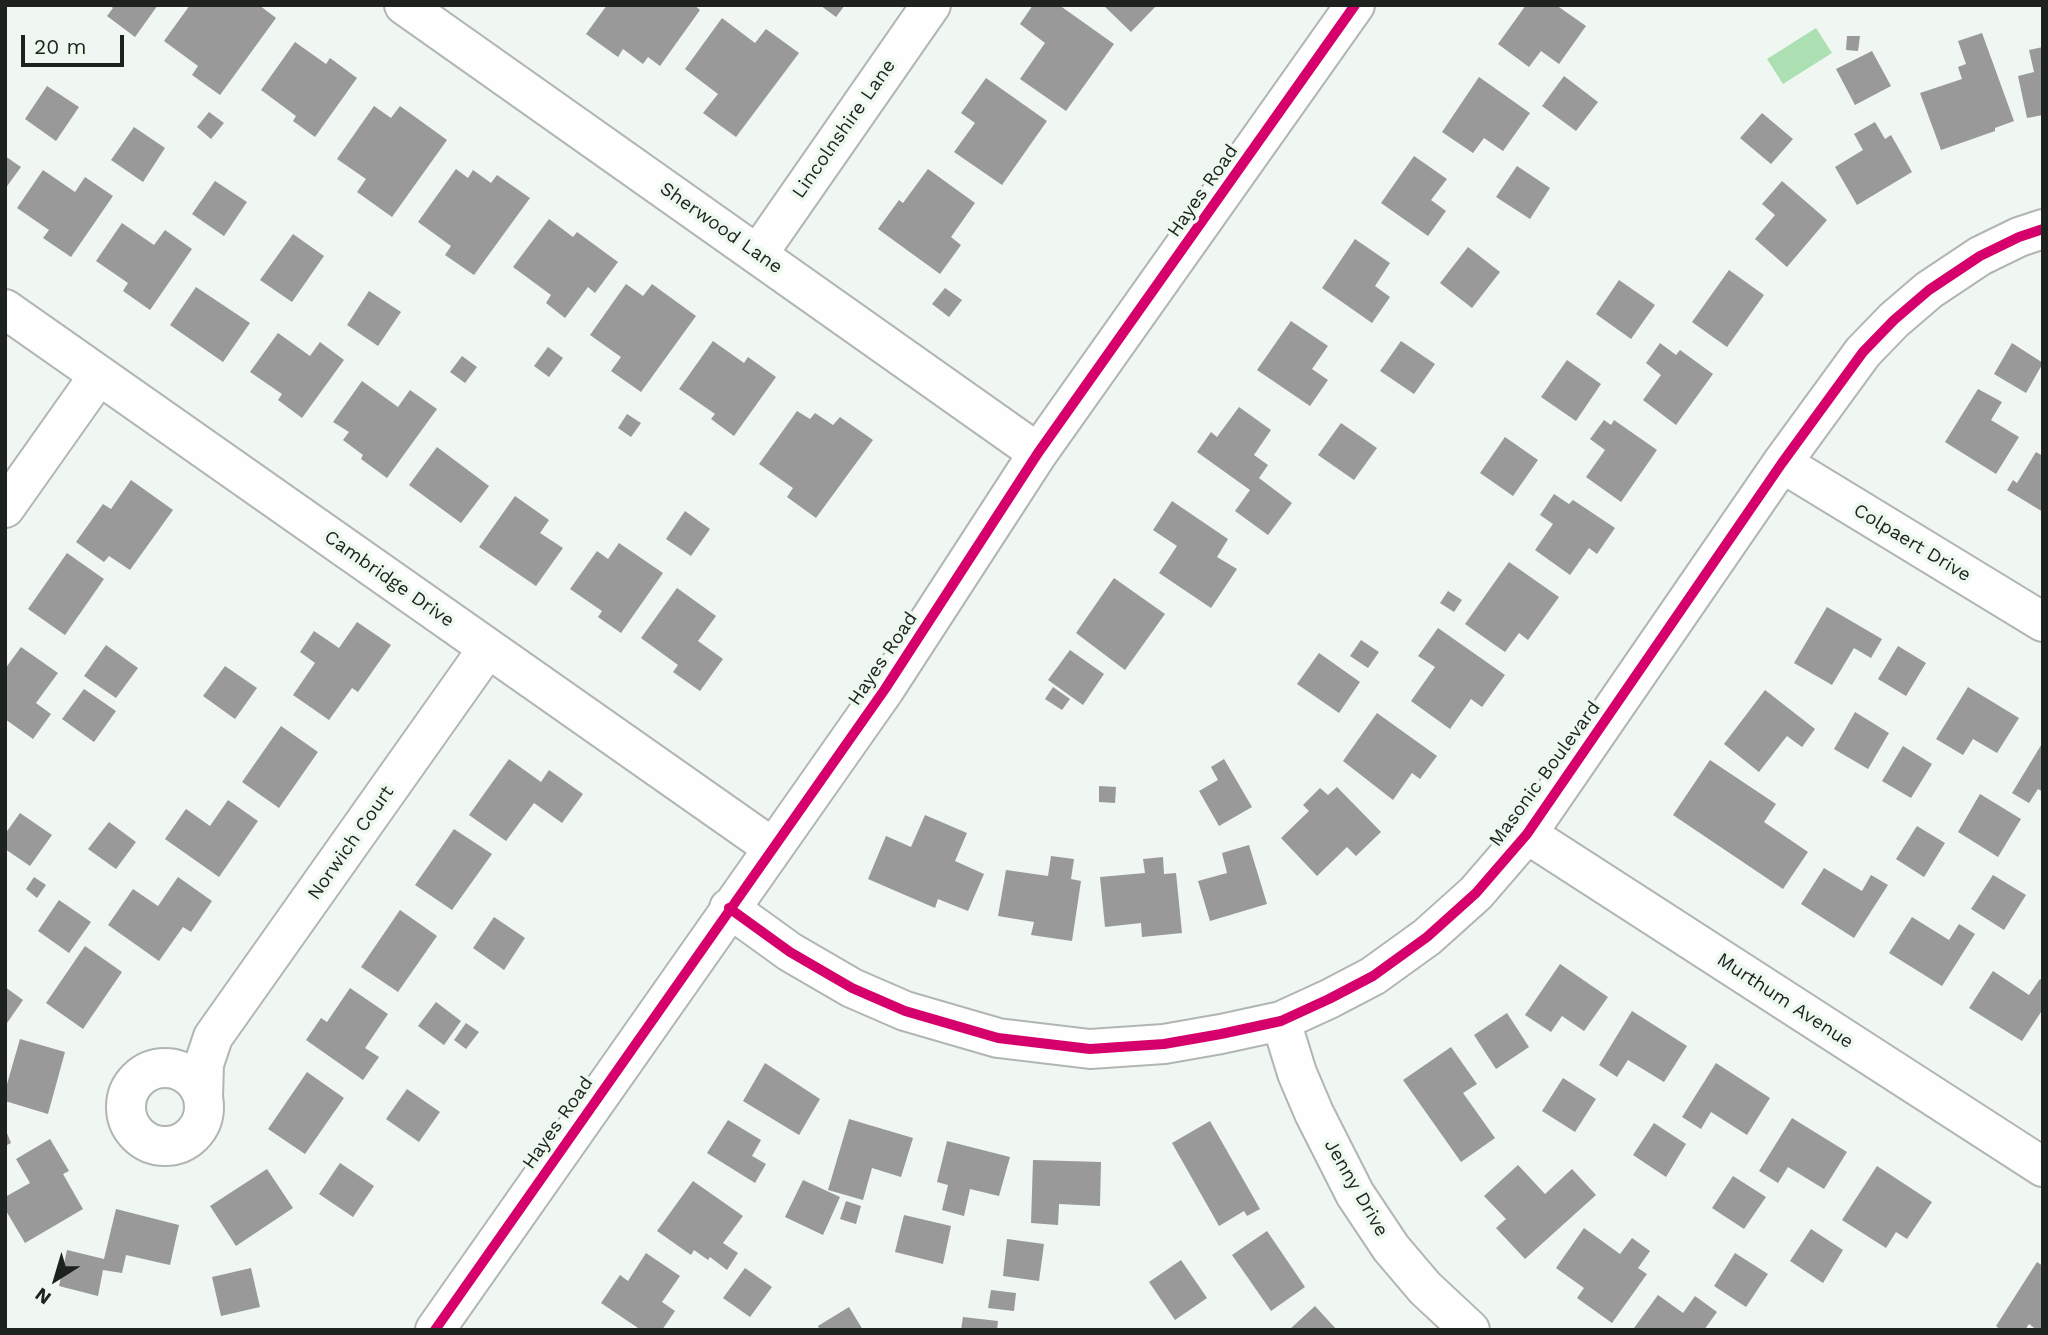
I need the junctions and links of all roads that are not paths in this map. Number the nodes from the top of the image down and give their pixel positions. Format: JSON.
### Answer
{"nodes":[{"id":1,"x":404,"y":5,"type":"edge"},
{"id":2,"x":931,"y":5,"type":"edge"},
{"id":3,"x":1355,"y":5,"type":"edge"},
{"id":4,"x":2043,"y":229,"type":"edge"},
{"id":5,"x":758,"y":254,"type":"junction"},
{"id":6,"x":5,"y":309,"type":"edge"},
{"id":7,"x":99,"y":375,"type":"junction"},
{"id":8,"x":1038,"y":453,"type":"junction"},
{"id":9,"x":1783,"y":463,"type":"junction"},
{"id":10,"x":5,"y":508,"type":"edge"},
{"id":11,"x":2043,"y":622,"type":"edge"},
{"id":12,"x":488,"y":648,"type":"junction"},
{"id":13,"x":1527,"y":834,"type":"junction"},
{"id":14,"x":773,"y":848,"type":"junction"},
{"id":15,"x":729,"y":908,"type":"junction"},
{"id":16,"x":1281,"y":1021,"type":"junction"},
{"id":17,"x":214,"y":1037,"type":"junction"},
{"id":18,"x":166,"y":1067,"type":"junction"},
{"id":19,"x":203,"y":1097,"type":"junction"},
{"id":20,"x":2043,"y":1167,"type":"edge"},
{"id":21,"x":435,"y":1330,"type":"edge"},
{"id":22,"x":1470,"y":1330,"type":"edge"}],
"edges":[{"from":1,"to":5,"type":"street","name":"Sherwood Lane"},
{"from":2,"to":5,"type":"street","name":"Lincolnshire Lane"},
{"from":3,"to":8,"type":"street","name":"Hayes Road"},
{"from":4,"to":9,"type":"street","name":"Masonic Boulevard"},
{"from":5,"to":8,"type":"street","name":"Sherwood Lane"},
{"from":6,"to":7,"type":"street","name":"Cambridge Drive"},
{"from":7,"to":10,"type":"street"},
{"from":7,"to":12,"type":"street","name":"Cambridge Drive"},
{"from":8,"to":14,"type":"street","name":"Hayes Road"},
{"from":9,"to":11,"type":"street","name":"Colpaert Drive"},
{"from":9,"to":13,"type":"street","name":"Masonic Boulevard"},
{"from":12,"to":14,"type":"street","name":"Cambridge Drive"},
{"from":12,"to":17,"type":"street","name":"Norwich Court"},
{"from":13,"to":16,"type":"street","name":"Masonic Boulevard"},
{"from":13,"to":20,"type":"street","name":"Murthum Avenue"},
{"from":14,"to":15,"type":"street","name":"Hayes Road"},
{"from":15,"to":16,"type":"street","name":"Masonic Boulevard"},
{"from":15,"to":21,"type":"street","name":"Hayes Road"},
{"from":16,"to":22,"type":"street","name":"Jenny Drive"},
{"from":17,"to":18,"type":"street","name":"Norwich Court"},
{"from":17,"to":19,"type":"street","name":"Norwich Court"},
{"from":18,"to":19,"type":"street"},
{"from":18,"to":19,"type":"street","name":"Norwich Court"}]}
